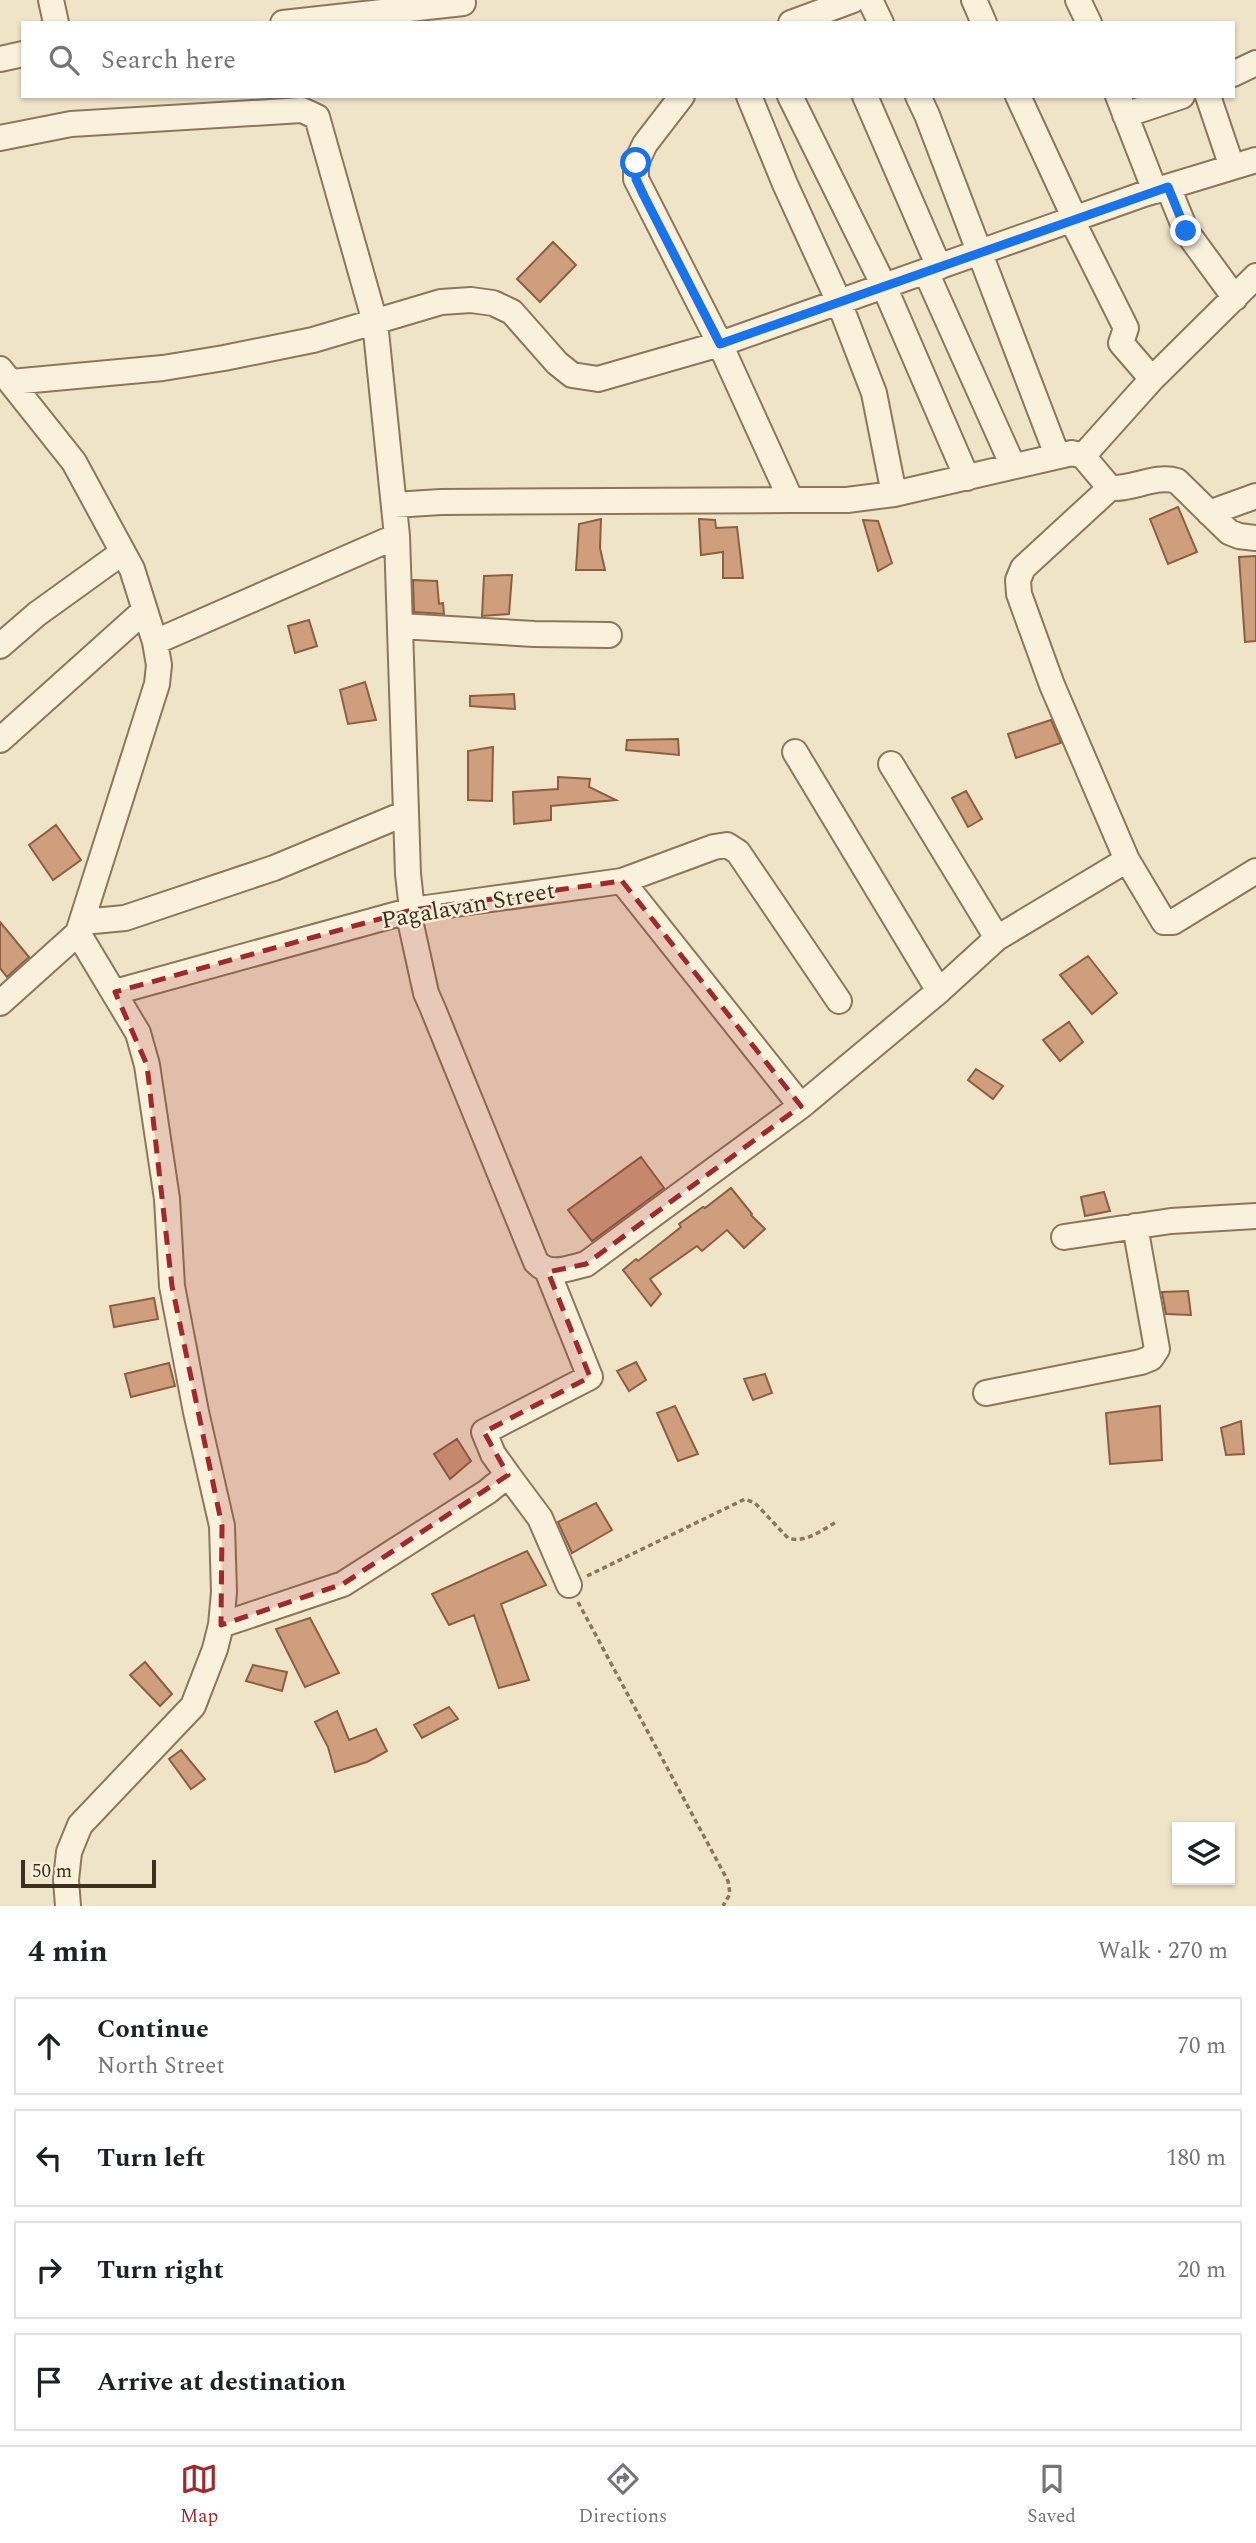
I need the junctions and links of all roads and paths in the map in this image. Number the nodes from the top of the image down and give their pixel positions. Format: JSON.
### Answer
{"nodes":[{"id":1,"x":51,"y":0,"type":"edge"},
{"id":2,"x":870,"y":0,"type":"edge"},
{"id":3,"x":974,"y":0,"type":"edge"},
{"id":4,"x":1078,"y":0,"type":"edge"},
{"id":5,"x":463,"y":3,"type":"dead end"},
{"id":6,"x":840,"y":10,"type":"edge"},
{"id":7,"x":55,"y":21,"type":"edge"},
{"id":8,"x":301,"y":21,"type":"edge"},
{"id":9,"x":799,"y":21,"type":"edge"},
{"id":10,"x":880,"y":21,"type":"edge"},
{"id":11,"x":983,"y":21,"type":"edge"},
{"id":12,"x":1088,"y":21,"type":"edge"},
{"id":13,"x":21,"y":54,"type":"edge"},
{"id":14,"x":0,"y":59,"type":"edge"},
{"id":15,"x":1256,"y":63,"type":"edge"},
{"id":16,"x":1235,"y":73,"type":"edge"},
{"id":17,"x":680,"y":98,"type":"edge"},
{"id":18,"x":750,"y":98,"type":"edge"},
{"id":19,"x":790,"y":98,"type":"edge"},
{"id":20,"x":866,"y":98,"type":"edge"},
{"id":21,"x":919,"y":98,"type":"edge"},
{"id":22,"x":1019,"y":98,"type":"edge"},
{"id":23,"x":1170,"y":98,"type":"edge"},
{"id":24,"x":1209,"y":98,"type":"edge"},
{"id":25,"x":1122,"y":106,"type":"edge"},
{"id":26,"x":0,"y":138,"type":"edge"},
{"id":27,"x":1256,"y":160,"type":"edge"},
{"id":28,"x":1232,"y":167,"type":"junction"},
{"id":29,"x":1161,"y":189,"type":"junction"},
{"id":30,"x":1073,"y":219,"type":"junction"},
{"id":31,"x":979,"y":253,"type":"junction"},
{"id":32,"x":933,"y":269,"type":"junction"},
{"id":33,"x":1256,"y":276,"type":"edge"},
{"id":34,"x":884,"y":286,"type":"junction"},
{"id":35,"x":1236,"y":298,"type":"junction"},
{"id":36,"x":839,"y":302,"type":"junction"},
{"id":37,"x":375,"y":322,"type":"junction"},
{"id":38,"x":720,"y":344,"type":"junction"},
{"id":39,"x":6,"y":376,"type":"edge"},
{"id":40,"x":1152,"y":379,"type":"junction"},
{"id":41,"x":1058,"y":455,"type":"junction"},
{"id":42,"x":1083,"y":456,"type":"junction"},
{"id":43,"x":1013,"y":466,"type":"junction"},
{"id":44,"x":967,"y":478,"type":"junction"},
{"id":45,"x":1110,"y":488,"type":"junction"},
{"id":46,"x":894,"y":494,"type":"junction"},
{"id":47,"x":1256,"y":496,"type":"edge"},
{"id":48,"x":791,"y":500,"type":"junction"},
{"id":49,"x":394,"y":505,"type":"junction"},
{"id":50,"x":1209,"y":513,"type":"junction"},
{"id":51,"x":397,"y":536,"type":"junction"},
{"id":52,"x":1256,"y":538,"type":"edge"},
{"id":53,"x":122,"y":552,"type":"junction"},
{"id":54,"x":145,"y":610,"type":"junction"},
{"id":55,"x":400,"y":626,"type":"junction"},
{"id":56,"x":609,"y":635,"type":"dead end"},
{"id":57,"x":155,"y":642,"type":"junction"},
{"id":58,"x":0,"y":646,"type":"edge"},
{"id":59,"x":0,"y":740,"type":"edge"},
{"id":60,"x":795,"y":752,"type":"dead end"},
{"id":61,"x":891,"y":764,"type":"dead end"},
{"id":62,"x":406,"y":813,"type":"junction"},
{"id":63,"x":1127,"y":860,"type":"junction"},
{"id":64,"x":1256,"y":871,"type":"edge"},
{"id":65,"x":622,"y":881,"type":"junction"},
{"id":66,"x":410,"y":910,"type":"junction"},
{"id":67,"x":81,"y":928,"type":"junction"},
{"id":68,"x":997,"y":938,"type":"junction"},
{"id":69,"x":939,"y":991,"type":"junction"},
{"id":70,"x":114,"y":992,"type":"junction"},
{"id":71,"x":839,"y":1000,"type":"dead end"},
{"id":72,"x":0,"y":1003,"type":"edge"},
{"id":73,"x":801,"y":1105,"type":"junction"},
{"id":74,"x":1256,"y":1216,"type":"edge"},
{"id":75,"x":1135,"y":1226,"type":"junction"},
{"id":76,"x":1064,"y":1237,"type":"dead end"},
{"id":77,"x":547,"y":1270,"type":"junction"},
{"id":78,"x":986,"y":1393,"type":"dead end"},
{"id":79,"x":508,"y":1475,"type":"junction"},
{"id":80,"x":838,"y":1521,"type":"dead end"},
{"id":81,"x":569,"y":1585,"type":"junction"},
{"id":82,"x":221,"y":1625,"type":"junction"},
{"id":83,"x":68,"y":1906,"type":"edge"},
{"id":84,"x":723,"y":1906,"type":"edge"}],
"edges":[{"from":1,"to":7,"type":"street"},
{"from":2,"to":10,"type":"street"},
{"from":3,"to":11,"type":"street"},
{"from":4,"to":12,"type":"street"},
{"from":5,"to":8,"type":"street"},
{"from":6,"to":9,"type":"street"},
{"from":13,"to":14,"type":"street"},
{"from":15,"to":16,"type":"street"},
{"from":17,"to":38,"type":"street"},
{"from":18,"to":36,"type":"street"},
{"from":19,"to":34,"type":"street"},
{"from":20,"to":32,"type":"street"},
{"from":21,"to":31,"type":"street"},
{"from":22,"to":30,"type":"street"},
{"from":23,"to":25,"type":"street"},
{"from":24,"to":28,"type":"street"},
{"from":25,"to":29,"type":"street"},
{"from":26,"to":37,"type":"street"},
{"from":27,"to":28,"type":"street"},
{"from":28,"to":29,"type":"street"},
{"from":29,"to":30,"type":"street"},
{"from":29,"to":35,"type":"street"},
{"from":30,"to":31,"type":"street"},
{"from":30,"to":40,"type":"street"},
{"from":31,"to":32,"type":"street"},
{"from":31,"to":41,"type":"street"},
{"from":32,"to":34,"type":"street"},
{"from":32,"to":43,"type":"street"},
{"from":33,"to":35,"type":"street"},
{"from":34,"to":36,"type":"street"},
{"from":34,"to":44,"type":"street"},
{"from":35,"to":40,"type":"street"},
{"from":36,"to":38,"type":"street"},
{"from":36,"to":46,"type":"street"},
{"from":37,"to":38,"type":"street"},
{"from":37,"to":39,"type":"street"},
{"from":37,"to":49,"type":"street"},
{"from":38,"to":48,"type":"street"},
{"from":39,"to":53,"type":"street"},
{"from":40,"to":42,"type":"street"},
{"from":41,"to":42,"type":"street"},
{"from":41,"to":43,"type":"street"},
{"from":42,"to":45,"type":"street"},
{"from":43,"to":44,"type":"street"},
{"from":44,"to":46,"type":"street"},
{"from":45,"to":50,"type":"street"},
{"from":45,"to":63,"type":"street"},
{"from":46,"to":48,"type":"street"},
{"from":47,"to":50,"type":"street"},
{"from":48,"to":49,"type":"street"},
{"from":49,"to":51,"type":"street"},
{"from":50,"to":52,"type":"street"},
{"from":51,"to":55,"type":"street"},
{"from":51,"to":57,"type":"street"},
{"from":53,"to":54,"type":"street"},
{"from":53,"to":58,"type":"street"},
{"from":54,"to":57,"type":"street"},
{"from":54,"to":59,"type":"street"},
{"from":55,"to":56,"type":"street"},
{"from":55,"to":62,"type":"street"},
{"from":57,"to":67,"type":"street"},
{"from":60,"to":69,"type":"street"},
{"from":61,"to":68,"type":"street"},
{"from":62,"to":66,"type":"street"},
{"from":62,"to":67,"type":"street"},
{"from":63,"to":64,"type":"street"},
{"from":63,"to":68,"type":"street"},
{"from":65,"to":66,"type":"street","name":"Pagalavan Street"},
{"from":65,"to":71,"type":"street","name":"Pagalavan Street"},
{"from":65,"to":73,"type":"street"},
{"from":66,"to":70,"type":"street","name":"Pagalavan Street"},
{"from":66,"to":77,"type":"street"},
{"from":67,"to":70,"type":"street"},
{"from":67,"to":72,"type":"street"},
{"from":68,"to":69,"type":"street"},
{"from":69,"to":73,"type":"street"},
{"from":70,"to":82,"type":"street"},
{"from":73,"to":77,"type":"street"},
{"from":74,"to":75,"type":"street"},
{"from":75,"to":76,"type":"street"},
{"from":75,"to":78,"type":"street"},
{"from":77,"to":79,"type":"street"},
{"from":79,"to":81,"type":"street"},
{"from":79,"to":82,"type":"street"},
{"from":80,"to":81,"type":"path"},
{"from":81,"to":84,"type":"path"},
{"from":82,"to":83,"type":"street"}]}
